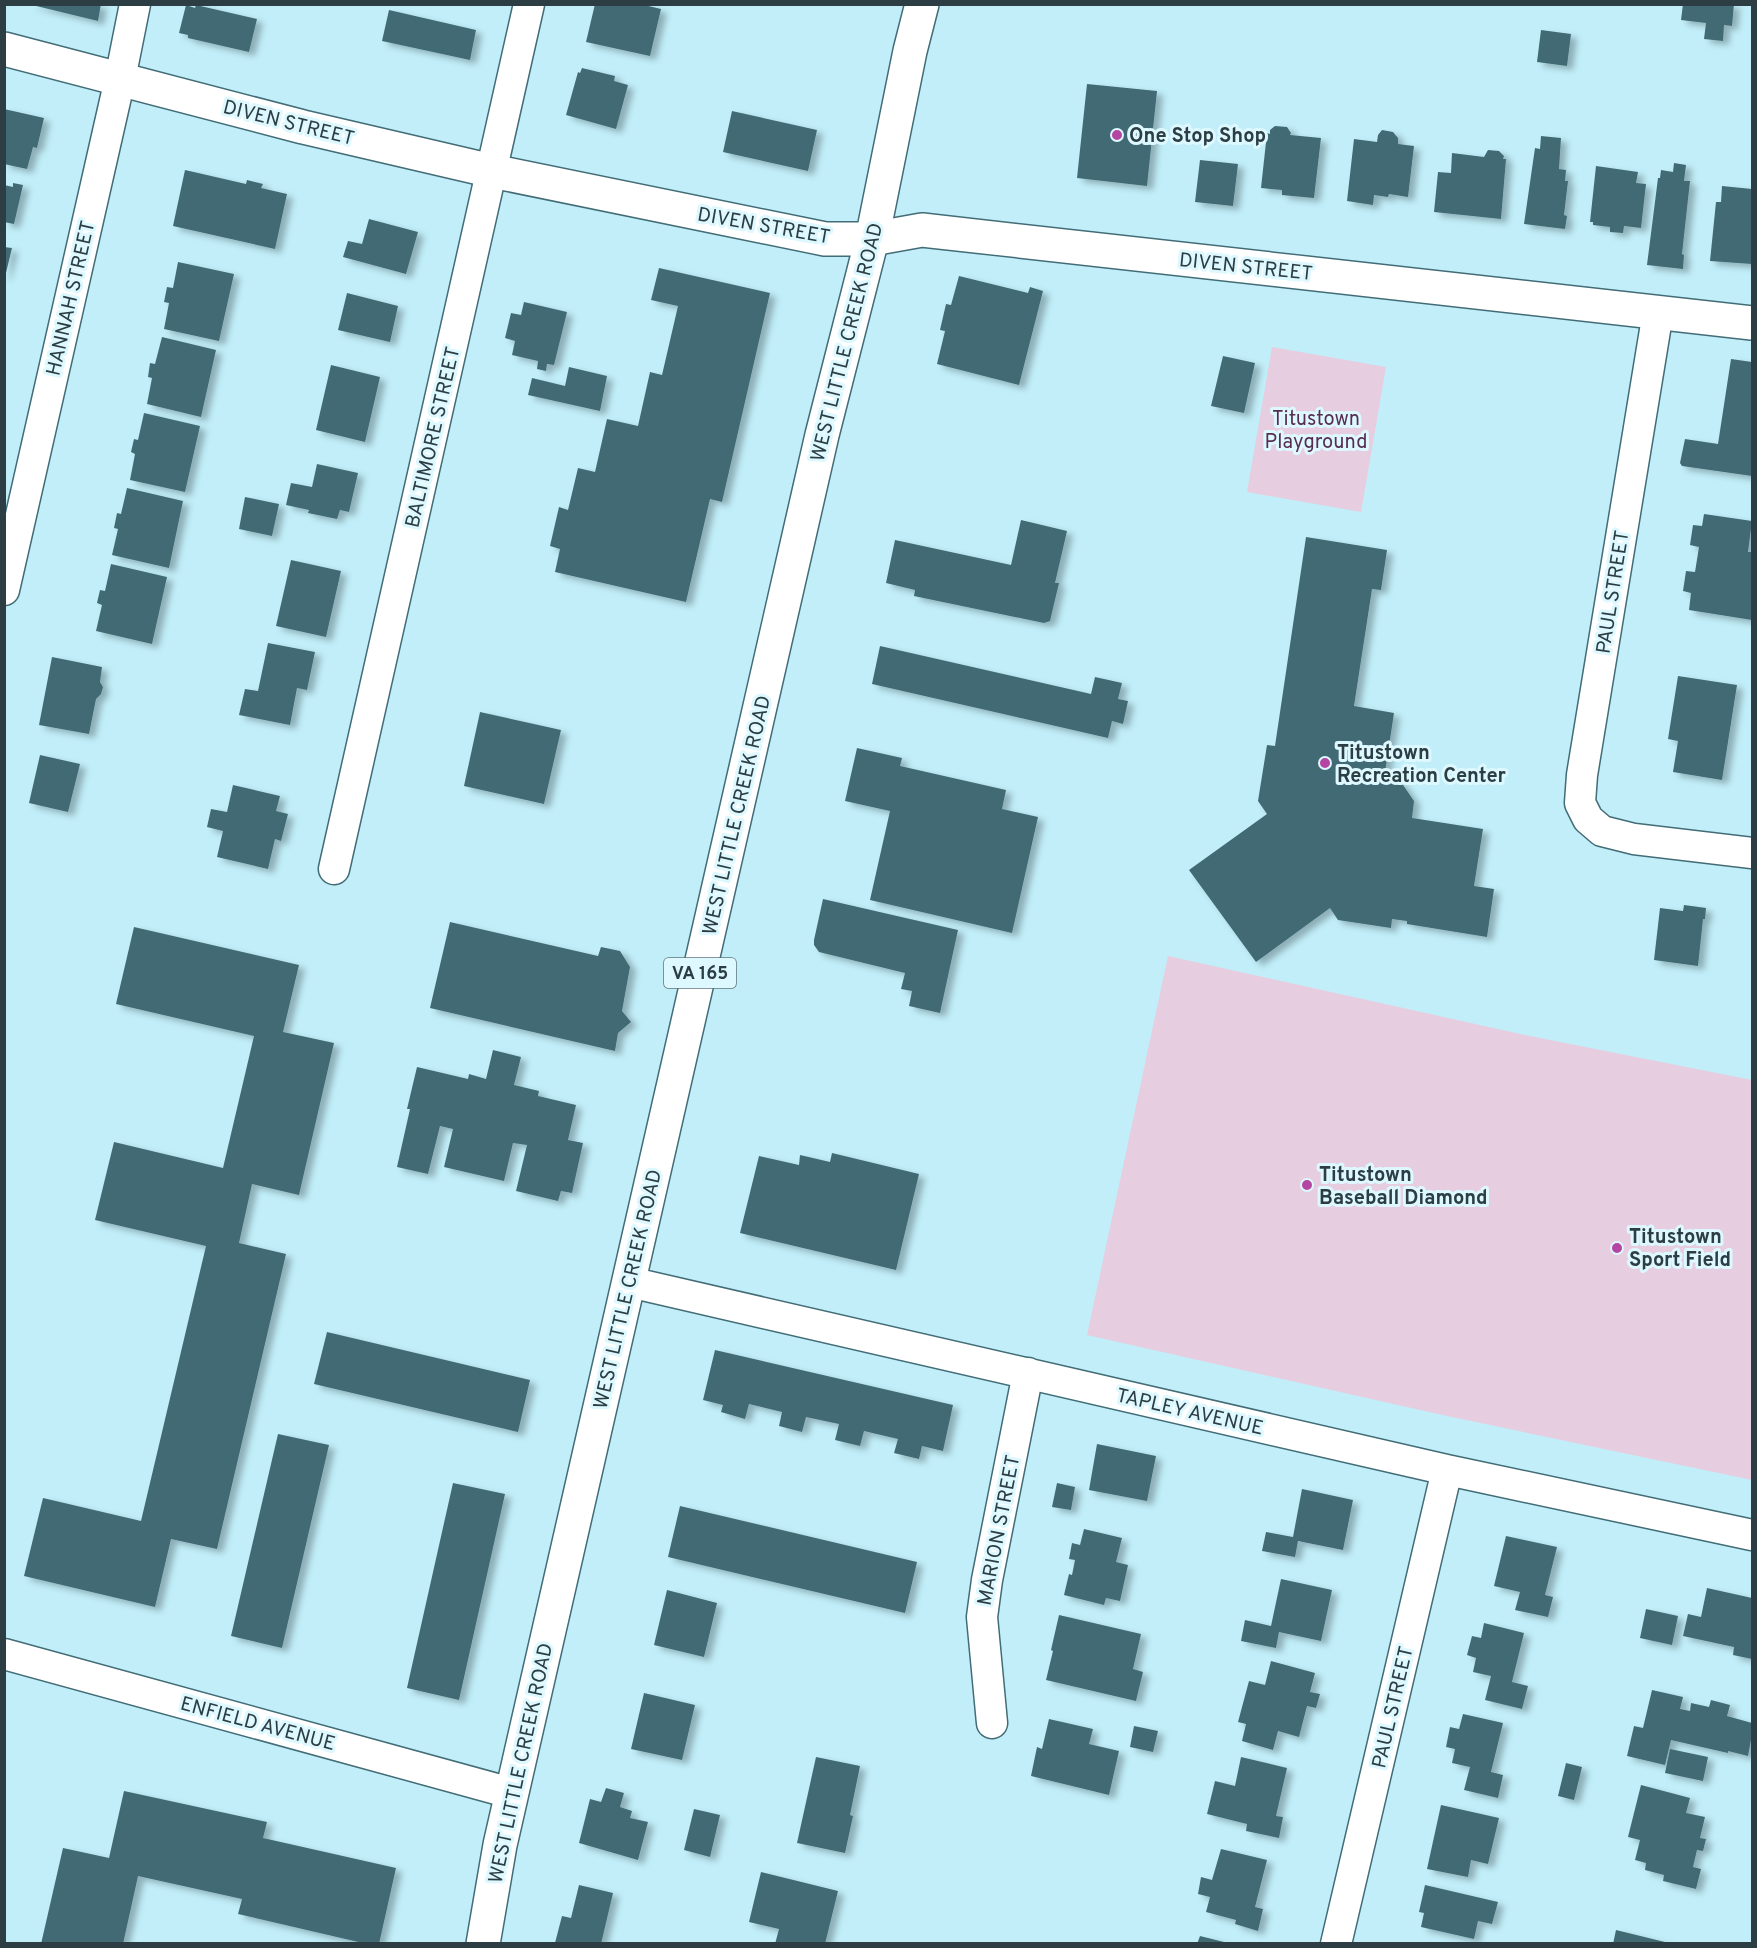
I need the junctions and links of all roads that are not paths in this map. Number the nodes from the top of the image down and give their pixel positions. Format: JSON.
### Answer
{"nodes":[{"id":1,"x":135,"y":4,"type":"edge"},
{"id":2,"x":529,"y":4,"type":"edge"},
{"id":3,"x":922,"y":4,"type":"edge"},
{"id":4,"x":4,"y":49,"type":"edge"},
{"id":5,"x":120,"y":79,"type":"junction"},
{"id":6,"x":492,"y":171,"type":"junction"},
{"id":7,"x":872,"y":239,"type":"junction"},
{"id":8,"x":1658,"y":312,"type":"junction"},
{"id":9,"x":1752,"y":323,"type":"edge"},
{"id":10,"x":4,"y":590,"type":"edge"},
{"id":11,"x":1752,"y":853,"type":"edge"},
{"id":12,"x":334,"y":870,"type":"dead end"},
{"id":13,"x":629,"y":1282,"type":"junction"},
{"id":14,"x":1028,"y":1373,"type":"junction"},
{"id":15,"x":1447,"y":1470,"type":"junction"},
{"id":16,"x":1752,"y":1535,"type":"edge"},
{"id":17,"x":4,"y":1654,"type":"edge"},
{"id":18,"x":992,"y":1724,"type":"dead end"},
{"id":19,"x":511,"y":1793,"type":"junction"},
{"id":20,"x":483,"y":1944,"type":"edge"},
{"id":21,"x":1336,"y":1944,"type":"edge"}],
"edges":[{"from":1,"to":5,"type":"street","name":"HANNAH STREET"},
{"from":2,"to":6,"type":"street","name":"BALTIMORE STREET"},
{"from":3,"to":7,"type":"main road","name":"WEST LITTLE CREEK ROAD","number":"VA 165"},
{"from":4,"to":5,"type":"main road","name":"DIVEN STREET"},
{"from":5,"to":6,"type":"main road","name":"DIVEN STREET"},
{"from":5,"to":10,"type":"street","name":"HANNAH STREET"},
{"from":6,"to":7,"type":"main road","name":"DIVEN STREET"},
{"from":6,"to":12,"type":"street","name":"BALTIMORE STREET"},
{"from":7,"to":8,"type":"main road","name":"DIVEN STREET"},
{"from":7,"to":13,"type":"main road","name":"WEST LITTLE CREEK ROAD","number":"VA 165"},
{"from":8,"to":9,"type":"main road","name":"DIVEN STREET"},
{"from":8,"to":11,"type":"street","name":"PAUL STREET"},
{"from":13,"to":14,"type":"street","name":"TAPLEY AVENUE"},
{"from":13,"to":19,"type":"main road","name":"WEST LITTLE CREEK ROAD","number":"VA 165"},
{"from":14,"to":15,"type":"street","name":"TAPLEY AVENUE"},
{"from":14,"to":18,"type":"street","name":"MARION STREET"},
{"from":15,"to":16,"type":"street","name":"TAPLEY AVENUE"},
{"from":15,"to":21,"type":"street","name":"PAUL STREET"},
{"from":17,"to":19,"type":"street","name":"ENFIELD AVENUE"},
{"from":19,"to":20,"type":"main road","name":"WEST LITTLE CREEK ROAD","number":"VA 165"}]}
